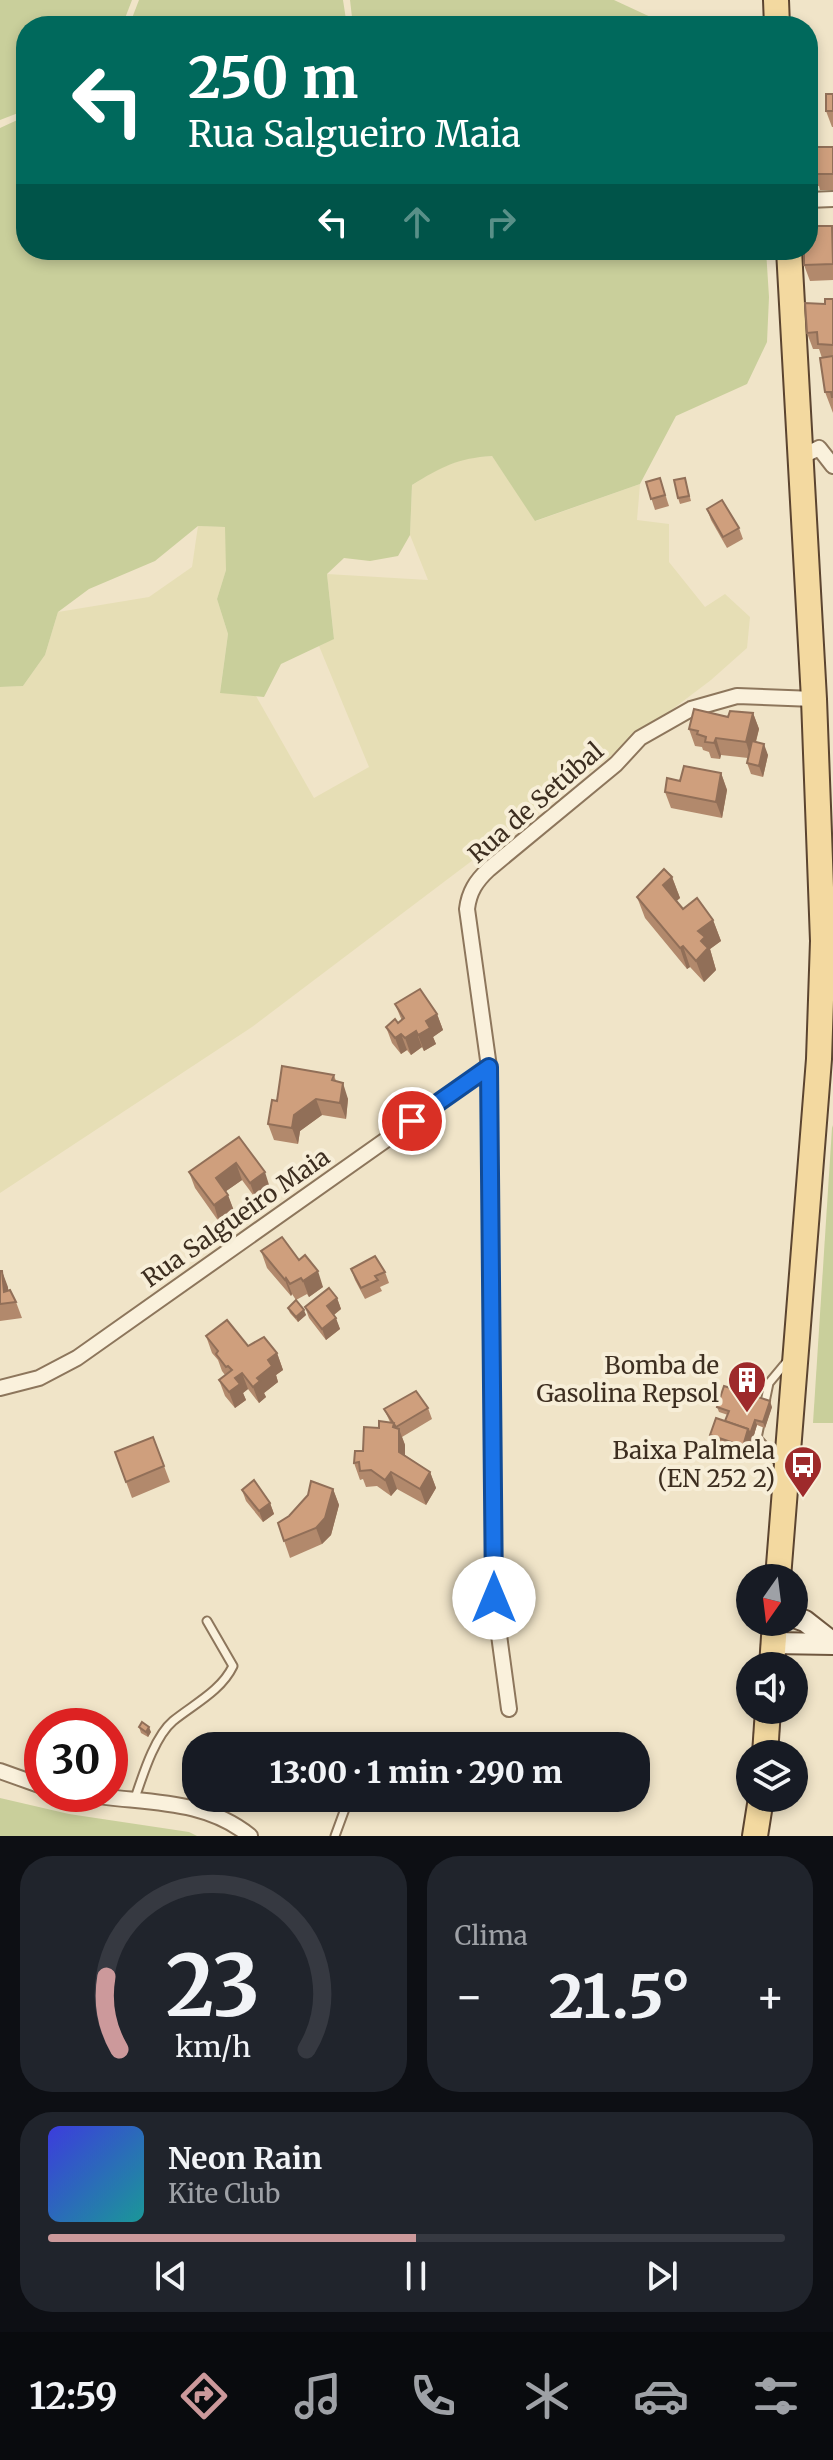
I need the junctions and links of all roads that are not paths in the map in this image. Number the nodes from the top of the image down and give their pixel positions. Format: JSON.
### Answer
{"nodes":[{"id":1,"x":789,"y":260,"type":"edge"},
{"id":2,"x":799,"y":458,"type":"junction"},
{"id":3,"x":833,"y":466,"type":"edge"},
{"id":4,"x":814,"y":699,"type":"junction"},
{"id":5,"x":489,"y":1067,"type":"junction"},
{"id":6,"x":0,"y":1388,"type":"edge"},
{"id":7,"x":779,"y":1564,"type":"edge"},
{"id":8,"x":207,"y":1621,"type":"dead end"},
{"id":9,"x":808,"y":1623,"type":"edge"},
{"id":10,"x":773,"y":1644,"type":"edge"},
{"id":11,"x":833,"y":1644,"type":"edge"},
{"id":12,"x":509,"y":1709,"type":"dead end"},
{"id":13,"x":0,"y":1771,"type":"edge"},
{"id":14,"x":24,"y":1780,"type":"edge"},
{"id":15,"x":128,"y":1800,"type":"edge"},
{"id":16,"x":134,"y":1801,"type":"junction"},
{"id":17,"x":344,"y":1812,"type":"edge"},
{"id":18,"x":759,"y":1812,"type":"edge"},
{"id":19,"x":250,"y":1836,"type":"edge"},
{"id":20,"x":335,"y":1836,"type":"edge"},
{"id":21,"x":755,"y":1836,"type":"edge"}],
"edges":[{"from":1,"to":2,"type":"main road"},
{"from":2,"to":3,"type":"street"},
{"from":2,"to":4,"type":"main road"},
{"from":4,"to":5,"type":"street","name":"Rua de Setúbal"},
{"from":4,"to":7,"type":"main road"},
{"from":5,"to":6,"type":"street","name":"Rua Salgueiro Maia"},
{"from":5,"to":12,"type":"street","name":"Rua de Setúbal"},
{"from":8,"to":16,"type":"lane"},
{"from":9,"to":11,"type":"street"},
{"from":10,"to":11,"type":"street"},
{"from":13,"to":14,"type":"street"},
{"from":15,"to":16,"type":"street"},
{"from":16,"to":19,"type":"street"},
{"from":17,"to":20,"type":"lane"},
{"from":18,"to":21,"type":"main road"}]}
